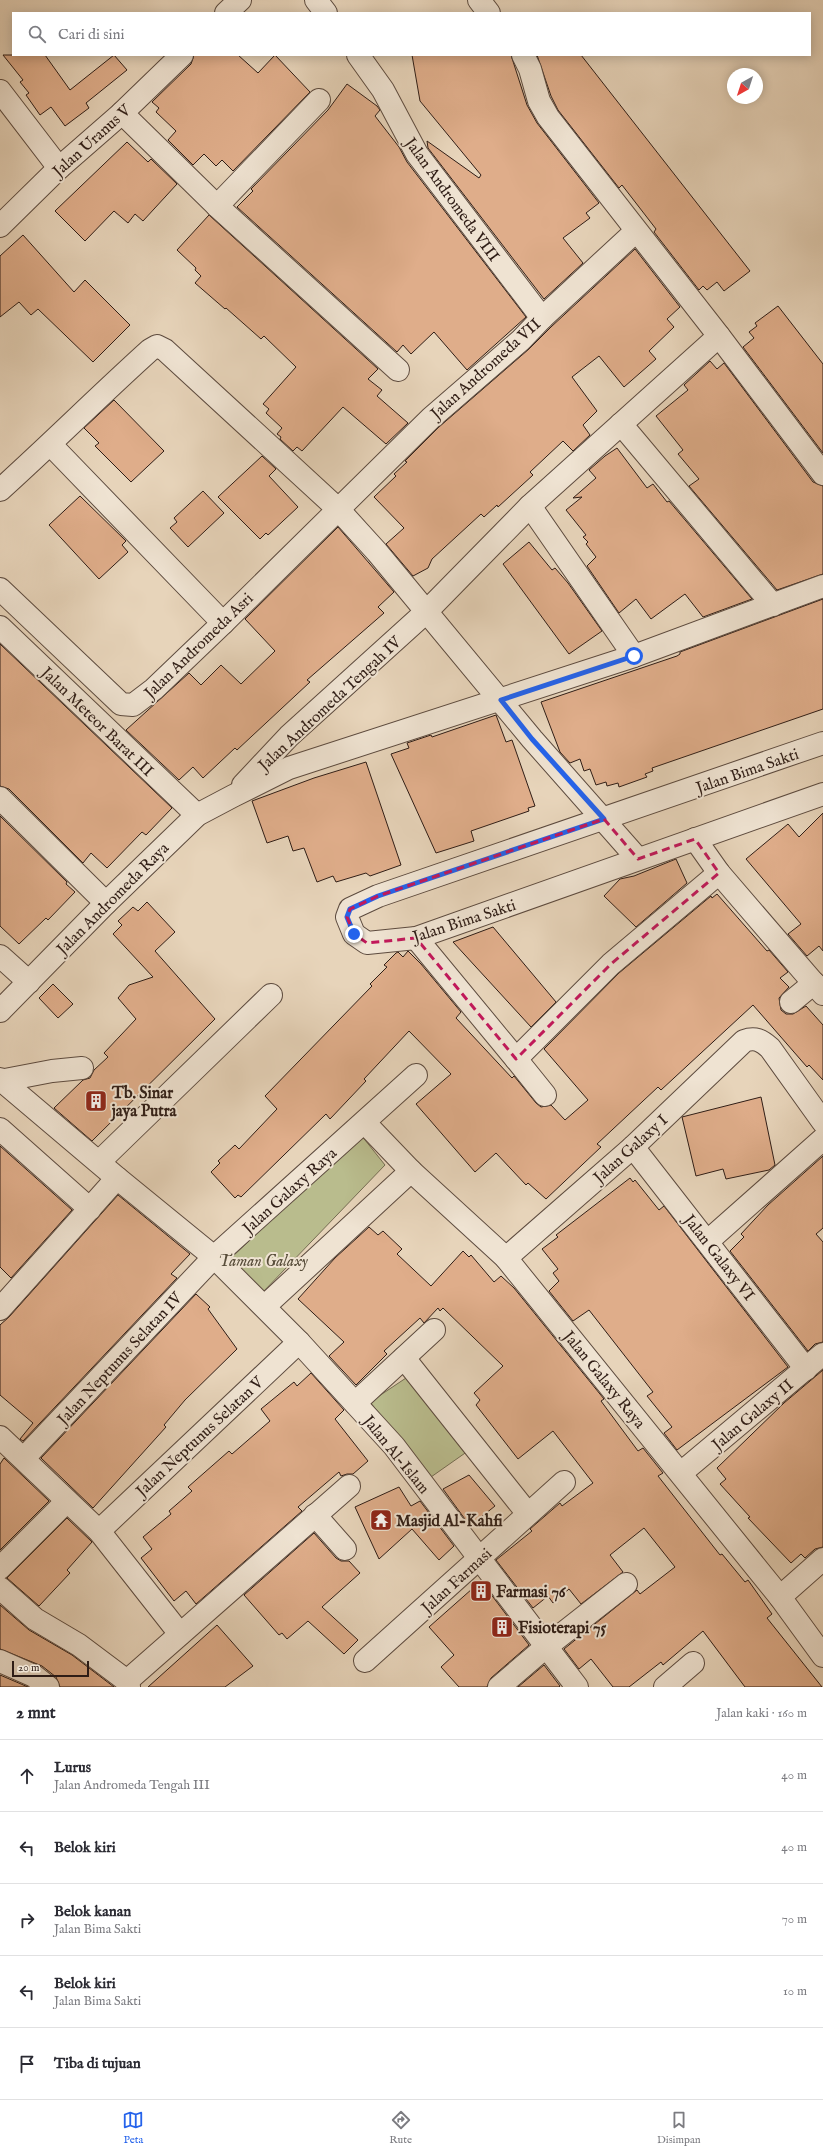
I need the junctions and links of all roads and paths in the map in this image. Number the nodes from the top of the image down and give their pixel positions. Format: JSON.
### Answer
{"nodes":[{"id":1,"x":240,"y":0,"type":"edge"},
{"id":2,"x":316,"y":0,"type":"edge"},
{"id":3,"x":479,"y":0,"type":"edge"},
{"id":4,"x":227,"y":12,"type":"edge"},
{"id":5,"x":325,"y":12,"type":"edge"},
{"id":6,"x":488,"y":12,"type":"edge"},
{"id":7,"x":181,"y":56,"type":"edge"},
{"id":8,"x":359,"y":56,"type":"edge"},
{"id":9,"x":524,"y":56,"type":"edge"},
{"id":10,"x":0,"y":91,"type":"edge"},
{"id":11,"x":319,"y":100,"type":"dead end"},
{"id":12,"x":122,"y":113,"type":"junction"},
{"id":13,"x":59,"y":168,"type":"junction"},
{"id":14,"x":218,"y":206,"type":"junction"},
{"id":15,"x":0,"y":226,"type":"edge"},
{"id":16,"x":636,"y":231,"type":"junction"},
{"id":17,"x":542,"y":318,"type":"junction"},
{"id":18,"x":719,"y":336,"type":"junction"},
{"id":19,"x":398,"y":370,"type":"dead end"},
{"id":20,"x":621,"y":424,"type":"junction"},
{"id":21,"x":50,"y":445,"type":"junction"},
{"id":22,"x":823,"y":474,"type":"edge"},
{"id":23,"x":0,"y":490,"type":"edge"},
{"id":24,"x":530,"y":506,"type":"junction"},
{"id":25,"x":338,"y":509,"type":"junction"},
{"id":26,"x":823,"y":586,"type":"edge"},
{"id":27,"x":0,"y":589,"type":"edge"},
{"id":28,"x":773,"y":605,"type":"junction"},
{"id":29,"x":426,"y":612,"type":"junction"},
{"id":30,"x":223,"y":623,"type":"junction"},
{"id":31,"x":0,"y":627,"type":"edge"},
{"id":32,"x":634,"y":656,"type":"junction"},
{"id":33,"x":501,"y":700,"type":"junction"},
{"id":34,"x":823,"y":743,"type":"edge"},
{"id":35,"x":823,"y":794,"type":"edge"},
{"id":36,"x":233,"y":796,"type":"junction"},
{"id":37,"x":0,"y":798,"type":"edge"},
{"id":38,"x":197,"y":815,"type":"junction"},
{"id":39,"x":604,"y":819,"type":"junction"},
{"id":40,"x":695,"y":839,"type":"junction"},
{"id":41,"x":638,"y":859,"type":"junction"},
{"id":42,"x":720,"y":873,"type":"junction"},
{"id":43,"x":94,"y":890,"type":"junction"},
{"id":44,"x":416,"y":938,"type":"junction"},
{"id":45,"x":14,"y":969,"type":"edge"},
{"id":46,"x":818,"y":989,"type":"edge"},
{"id":47,"x":271,"y":995,"type":"dead end"},
{"id":48,"x":791,"y":1002,"type":"dead end"},
{"id":49,"x":0,"y":1011,"type":"edge"},
{"id":50,"x":516,"y":1059,"type":"junction"},
{"id":51,"x":82,"y":1068,"type":"dead end"},
{"id":52,"x":416,"y":1075,"type":"dead end"},
{"id":53,"x":0,"y":1080,"type":"edge"},
{"id":54,"x":545,"y":1095,"type":"dead end"},
{"id":55,"x":823,"y":1122,"type":"edge"},
{"id":56,"x":365,"y":1123,"type":"junction"},
{"id":57,"x":0,"y":1129,"type":"edge"},
{"id":58,"x":823,"y":1139,"type":"edge"},
{"id":59,"x":633,"y":1147,"type":"junction"},
{"id":60,"x":99,"y":1162,"type":"junction"},
{"id":61,"x":411,"y":1171,"type":"junction"},
{"id":62,"x":117,"y":1178,"type":"junction"},
{"id":63,"x":90,"y":1209,"type":"junction"},
{"id":64,"x":708,"y":1241,"type":"junction"},
{"id":65,"x":214,"y":1257,"type":"junction"},
{"id":66,"x":506,"y":1258,"type":"junction"},
{"id":67,"x":4,"y":1297,"type":"edge"},
{"id":68,"x":265,"y":1306,"type":"junction"},
{"id":69,"x":434,"y":1330,"type":"dead end"},
{"id":70,"x":299,"y":1342,"type":"junction"},
{"id":71,"x":823,"y":1354,"type":"edge"},
{"id":72,"x":404,"y":1358,"type":"junction"},
{"id":73,"x":806,"y":1369,"type":"junction"},
{"id":74,"x":355,"y":1403,"type":"junction"},
{"id":75,"x":0,"y":1437,"type":"edge"},
{"id":76,"x":24,"y":1458,"type":"junction"},
{"id":77,"x":681,"y":1473,"type":"junction"},
{"id":78,"x":564,"y":1482,"type":"dead end"},
{"id":79,"x":349,"y":1486,"type":"dead end"},
{"id":80,"x":68,"y":1501,"type":"junction"},
{"id":81,"x":528,"y":1514,"type":"junction"},
{"id":82,"x":316,"y":1516,"type":"junction"},
{"id":83,"x":99,"y":1531,"type":"junction"},
{"id":84,"x":344,"y":1550,"type":"dead end"},
{"id":85,"x":823,"y":1559,"type":"edge"},
{"id":86,"x":479,"y":1560,"type":"junction"},
{"id":87,"x":0,"y":1568,"type":"edge"},
{"id":88,"x":626,"y":1584,"type":"dead end"},
{"id":89,"x":0,"y":1588,"type":"edge"},
{"id":90,"x":780,"y":1597,"type":"junction"},
{"id":91,"x":180,"y":1634,"type":"junction"},
{"id":92,"x":547,"y":1646,"type":"junction"},
{"id":93,"x":823,"y":1656,"type":"edge"},
{"id":94,"x":0,"y":1661,"type":"edge"},
{"id":95,"x":365,"y":1661,"type":"dead end"},
{"id":96,"x":693,"y":1663,"type":"dead end"},
{"id":97,"x":128,"y":1684,"type":"edge"},
{"id":98,"x":48,"y":1687,"type":"edge"},
{"id":99,"x":499,"y":1687,"type":"edge"},
{"id":100,"x":577,"y":1687,"type":"edge"},
{"id":101,"x":665,"y":1687,"type":"edge"}],
"edges":[{"from":1,"to":4,"type":"street"},
{"from":2,"to":5,"type":"street"},
{"from":3,"to":6,"type":"street"},
{"from":7,"to":12,"type":"street","name":"Jalan Uranus V"},
{"from":8,"to":17,"type":"street","name":"Jalan Andromeda VIII"},
{"from":9,"to":16,"type":"street"},
{"from":10,"to":13,"type":"street"},
{"from":11,"to":14,"type":"street"},
{"from":12,"to":13,"type":"street","name":"Jalan Uranus V"},
{"from":12,"to":14,"type":"street"},
{"from":13,"to":15,"type":"street","name":"Jalan Uranus V"},
{"from":14,"to":19,"type":"street"},
{"from":16,"to":17,"type":"street","name":"Jalan Andromeda VII"},
{"from":16,"to":18,"type":"street"},
{"from":17,"to":25,"type":"street","name":"Jalan Andromeda VII"},
{"from":18,"to":20,"type":"street","name":"Jalan Andromeda Tengah IV"},
{"from":18,"to":22,"type":"street"},
{"from":20,"to":24,"type":"street","name":"Jalan Andromeda Tengah IV"},
{"from":20,"to":28,"type":"street"},
{"from":21,"to":23,"type":"street"},
{"from":21,"to":25,"type":"street"},
{"from":21,"to":30,"type":"street"},
{"from":24,"to":29,"type":"street","name":"Jalan Andromeda Tengah IV"},
{"from":24,"to":32,"type":"street"},
{"from":25,"to":29,"type":"street"},
{"from":25,"to":30,"type":"street","name":"Jalan Andromeda Asri"},
{"from":26,"to":28,"type":"street","name":"Jalan Andromeda Raya"},
{"from":27,"to":30,"type":"street","name":"Jalan Andromeda Asri"},
{"from":28,"to":32,"type":"street","name":"Jalan Andromeda Raya"},
{"from":29,"to":33,"type":"street"},
{"from":29,"to":36,"type":"street","name":"Jalan Andromeda Tengah IV"},
{"from":31,"to":38,"type":"street","name":"Jalan Meteor Barat III"},
{"from":32,"to":33,"type":"street","name":"Jalan Andromeda Raya"},
{"from":33,"to":36,"type":"street","name":"Jalan Andromeda Raya"},
{"from":33,"to":39,"type":"street"},
{"from":34,"to":39,"type":"street","name":"Jalan Bima Sakti"},
{"from":35,"to":40,"type":"street","name":"Jalan Bima Sakti"},
{"from":36,"to":38,"type":"street","name":"Jalan Andromeda Raya"},
{"from":37,"to":43,"type":"street"},
{"from":38,"to":43,"type":"street","name":"Jalan Andromeda Raya"},
{"from":39,"to":41,"type":"street"},
{"from":39,"to":44,"type":"street","name":"Jalan Bima Sakti"},
{"from":40,"to":41,"type":"street","name":"Jalan Bima Sakti"},
{"from":40,"to":42,"type":"street"},
{"from":41,"to":44,"type":"street","name":"Jalan Bima Sakti"},
{"from":42,"to":46,"type":"street"},
{"from":42,"to":50,"type":"street"},
{"from":43,"to":45,"type":"street","name":"Jalan Andromeda Raya"},
{"from":44,"to":50,"type":"street"},
{"from":45,"to":49,"type":"street","name":"Jalan Andromeda Raya"},
{"from":46,"to":48,"type":"street"},
{"from":47,"to":60,"type":"street"},
{"from":50,"to":54,"type":"street"},
{"from":51,"to":53,"type":"street"},
{"from":52,"to":56,"type":"street","name":"Jalan Galaxy Raya"},
{"from":53,"to":60,"type":"street","name":"Jalan Al-Islam"},
{"from":55,"to":59,"type":"street","name":"Jalan Galaxy I"},
{"from":56,"to":61,"type":"street","name":"Jalan Galaxy Raya"},
{"from":56,"to":65,"type":"street","name":"Jalan Galaxy Raya"},
{"from":57,"to":63,"type":"street"},
{"from":58,"to":64,"type":"street"},
{"from":59,"to":64,"type":"street","name":"Jalan Galaxy VI"},
{"from":59,"to":66,"type":"street","name":"Jalan Galaxy I"},
{"from":60,"to":62,"type":"street","name":"Jalan Al-Islam"},
{"from":61,"to":66,"type":"street","name":"Jalan Galaxy Raya"},
{"from":61,"to":68,"type":"street"},
{"from":62,"to":63,"type":"street"},
{"from":62,"to":65,"type":"street","name":"Jalan Al-Islam"},
{"from":63,"to":67,"type":"street"},
{"from":64,"to":73,"type":"street","name":"Jalan Galaxy VI"},
{"from":65,"to":68,"type":"street","name":"Jalan Al-Islam"},
{"from":65,"to":76,"type":"street","name":"Jalan Neptunus Selatan IV"},
{"from":66,"to":77,"type":"street","name":"Jalan Galaxy Raya"},
{"from":68,"to":70,"type":"street","name":"Jalan Al-Islam"},
{"from":69,"to":72,"type":"street"},
{"from":70,"to":74,"type":"street","name":"Jalan Al-Islam"},
{"from":70,"to":83,"type":"street","name":"Jalan Neptunus Selatan V"},
{"from":71,"to":73,"type":"street","name":"Jalan Galaxy II"},
{"from":72,"to":74,"type":"street"},
{"from":72,"to":81,"type":"street"},
{"from":73,"to":77,"type":"street","name":"Jalan Galaxy II"},
{"from":74,"to":86,"type":"street","name":"Jalan Al-Islam"},
{"from":75,"to":76,"type":"street"},
{"from":76,"to":80,"type":"street"},
{"from":77,"to":90,"type":"street","name":"Jalan Galaxy Raya"},
{"from":78,"to":81,"type":"street","name":"Jalan Farmasi"},
{"from":79,"to":82,"type":"street"},
{"from":80,"to":83,"type":"street"},
{"from":80,"to":87,"type":"street"},
{"from":81,"to":86,"type":"street","name":"Jalan Farmasi"},
{"from":82,"to":84,"type":"street"},
{"from":82,"to":91,"type":"street"},
{"from":83,"to":91,"type":"street"},
{"from":85,"to":90,"type":"street"},
{"from":86,"to":92,"type":"street","name":"Jalan Al-Islam"},
{"from":86,"to":95,"type":"street","name":"Jalan Farmasi"},
{"from":88,"to":92,"type":"street"},
{"from":89,"to":97,"type":"street"},
{"from":90,"to":93,"type":"street","name":"Jalan Galaxy Raya"},
{"from":91,"to":97,"type":"street"},
{"from":92,"to":99,"type":"street"},
{"from":92,"to":100,"type":"street","name":"Jalan Al-Islam"},
{"from":94,"to":98,"type":"street"},
{"from":96,"to":101,"type":"street"}]}
